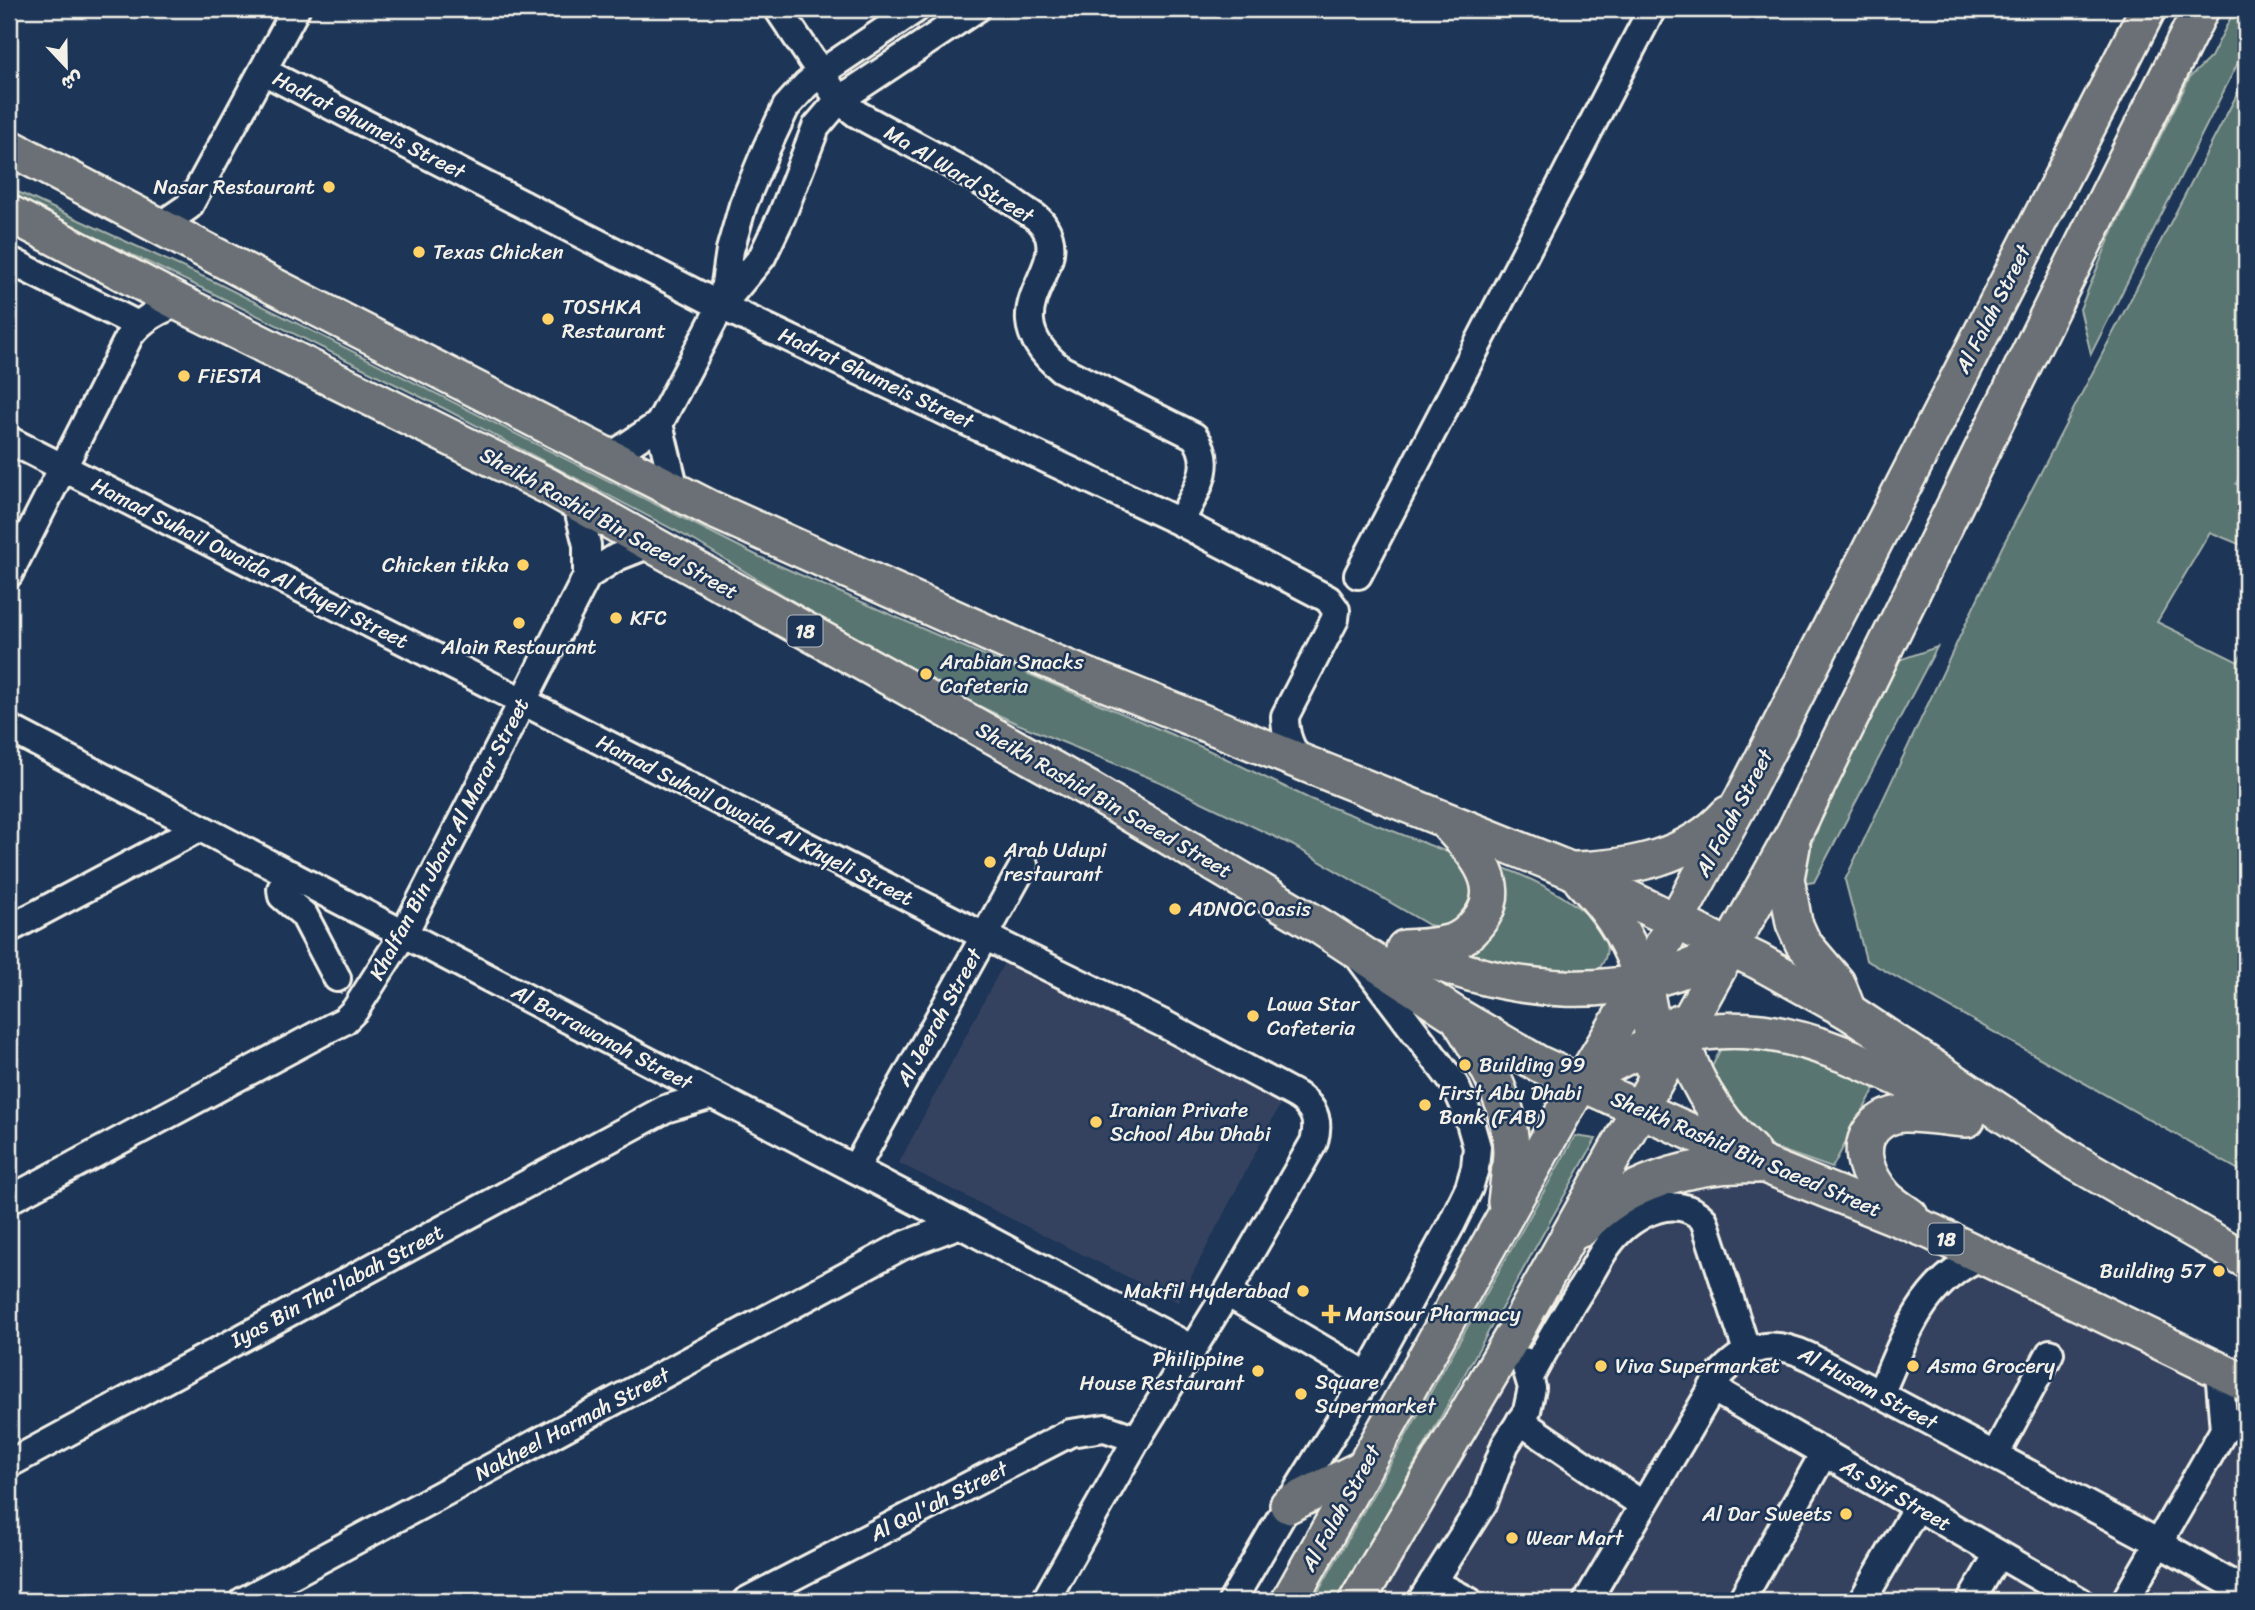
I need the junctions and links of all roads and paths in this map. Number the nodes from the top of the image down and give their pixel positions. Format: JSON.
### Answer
{"nodes":[{"id":1,"x":296,"y":9,"type":"edge"},
{"id":2,"x":778,"y":9,"type":"edge"},
{"id":3,"x":916,"y":9,"type":"edge"},
{"id":4,"x":976,"y":9,"type":"edge"},
{"id":5,"x":1652,"y":9,"type":"edge"},
{"id":6,"x":2148,"y":9,"type":"edge"},
{"id":7,"x":2202,"y":9,"type":"edge"},
{"id":8,"x":263,"y":71,"type":"junction"},
{"id":9,"x":821,"y":73,"type":"junction"},
{"id":10,"x":839,"y":100,"type":"junction"},
{"id":11,"x":9,"y":147,"type":"edge"},
{"id":12,"x":189,"y":206,"type":"junction"},
{"id":13,"x":9,"y":213,"type":"edge"},
{"id":14,"x":159,"y":226,"type":"junction"},
{"id":15,"x":191,"y":242,"type":"junction"},
{"id":16,"x":9,"y":260,"type":"edge"},
{"id":17,"x":180,"y":303,"type":"junction"},
{"id":18,"x":721,"y":306,"type":"junction"},
{"id":19,"x":138,"y":325,"type":"junction"},
{"id":20,"x":659,"y":424,"type":"junction"},
{"id":21,"x":9,"y":440,"type":"edge"},
{"id":22,"x":610,"y":457,"type":"junction"},
{"id":23,"x":62,"y":467,"type":"junction"},
{"id":24,"x":675,"y":490,"type":"junction"},
{"id":25,"x":576,"y":501,"type":"junction"},
{"id":26,"x":1180,"y":522,"type":"junction"},
{"id":27,"x":650,"y":544,"type":"junction"},
{"id":28,"x":9,"y":574,"type":"edge"},
{"id":29,"x":1358,"y":575,"type":"dead end"},
{"id":30,"x":587,"y":576,"type":"junction"},
{"id":31,"x":522,"y":702,"type":"junction"},
{"id":32,"x":9,"y":728,"type":"edge"},
{"id":33,"x":1301,"y":763,"type":"junction"},
{"id":34,"x":1744,"y":796,"type":"junction"},
{"id":35,"x":1445,"y":821,"type":"junction"},
{"id":36,"x":199,"y":828,"type":"junction"},
{"id":37,"x":1795,"y":831,"type":"junction"},
{"id":38,"x":1024,"y":865,"type":"dead end"},
{"id":39,"x":1570,"y":870,"type":"junction"},
{"id":40,"x":290,"y":873,"type":"junction"},
{"id":41,"x":1676,"y":921,"type":"junction"},
{"id":42,"x":1321,"y":927,"type":"junction"},
{"id":43,"x":9,"y":929,"type":"edge"},
{"id":44,"x":404,"y":933,"type":"junction"},
{"id":45,"x":984,"y":936,"type":"junction"},
{"id":46,"x":1352,"y":947,"type":"junction"},
{"id":47,"x":1404,"y":948,"type":"junction"},
{"id":48,"x":1730,"y":948,"type":"junction"},
{"id":49,"x":337,"y":978,"type":"dead end"},
{"id":50,"x":1659,"y":978,"type":"junction"},
{"id":51,"x":1847,"y":1011,"type":"junction"},
{"id":52,"x":1457,"y":1016,"type":"junction"},
{"id":53,"x":1667,"y":1040,"type":"junction"},
{"id":54,"x":671,"y":1073,"type":"junction"},
{"id":55,"x":1581,"y":1083,"type":"junction"},
{"id":56,"x":712,"y":1095,"type":"junction"},
{"id":57,"x":664,"y":1109,"type":"junction"},
{"id":58,"x":1640,"y":1109,"type":"junction"},
{"id":59,"x":1988,"y":1121,"type":"junction"},
{"id":60,"x":2072,"y":1160,"type":"junction"},
{"id":61,"x":1767,"y":1166,"type":"junction"},
{"id":62,"x":855,"y":1169,"type":"junction"},
{"id":63,"x":9,"y":1200,"type":"edge"},
{"id":64,"x":918,"y":1202,"type":"junction"},
{"id":65,"x":1505,"y":1214,"type":"junction"},
{"id":66,"x":960,"y":1224,"type":"junction"},
{"id":67,"x":1932,"y":1232,"type":"junction"},
{"id":68,"x":902,"y":1246,"type":"junction"},
{"id":69,"x":1560,"y":1252,"type":"junction"},
{"id":70,"x":1982,"y":1256,"type":"junction"},
{"id":71,"x":2246,"y":1260,"type":"edge"},
{"id":72,"x":1227,"y":1293,"type":"junction"},
{"id":73,"x":1514,"y":1334,"type":"junction"},
{"id":74,"x":1193,"y":1349,"type":"junction"},
{"id":75,"x":1748,"y":1351,"type":"junction"},
{"id":76,"x":2050,"y":1353,"type":"dead end"},
{"id":77,"x":1368,"y":1376,"type":"junction"},
{"id":78,"x":2233,"y":1376,"type":"edge"},
{"id":79,"x":1530,"y":1377,"type":"junction"},
{"id":80,"x":1713,"y":1388,"type":"junction"},
{"id":81,"x":1881,"y":1394,"type":"junction"},
{"id":82,"x":1520,"y":1421,"type":"junction"},
{"id":83,"x":2235,"y":1425,"type":"edge"},
{"id":84,"x":1137,"y":1438,"type":"junction"},
{"id":85,"x":1824,"y":1453,"type":"junction"},
{"id":86,"x":1995,"y":1455,"type":"junction"},
{"id":87,"x":9,"y":1464,"type":"edge"},
{"id":88,"x":1361,"y":1469,"type":"junction"},
{"id":89,"x":1288,"y":1505,"type":"junction"},
{"id":90,"x":1643,"y":1505,"type":"junction"},
{"id":91,"x":1917,"y":1507,"type":"junction"},
{"id":92,"x":2159,"y":1543,"type":"junction"},
{"id":93,"x":1998,"y":1554,"type":"junction"},
{"id":94,"x":1427,"y":1592,"type":"edge"},
{"id":95,"x":2246,"y":1592,"type":"edge"},
{"id":96,"x":243,"y":1601,"type":"edge"},
{"id":97,"x":746,"y":1601,"type":"edge"},
{"id":98,"x":1045,"y":1601,"type":"edge"},
{"id":99,"x":1232,"y":1601,"type":"edge"},
{"id":100,"x":1289,"y":1601,"type":"edge"},
{"id":101,"x":1357,"y":1601,"type":"edge"},
{"id":102,"x":1469,"y":1601,"type":"edge"},
{"id":103,"x":1587,"y":1601,"type":"edge"},
{"id":104,"x":1741,"y":1601,"type":"edge"},
{"id":105,"x":1862,"y":1601,"type":"edge"},
{"id":106,"x":1971,"y":1601,"type":"edge"},
{"id":107,"x":2080,"y":1601,"type":"edge"},
{"id":108,"x":2125,"y":1601,"type":"edge"}],
"edges":[{"from":1,"to":8,"type":"street"},
{"from":2,"to":9,"type":"street","name":"Ma Al Ward Street"},
{"from":3,"to":9,"type":"street"},
{"from":4,"to":10,"type":"street"},
{"from":5,"to":29,"type":"street"},
{"from":6,"to":34,"type":"main road","name":"Al Falah Street"},
{"from":7,"to":37,"type":"main road"},
{"from":8,"to":12,"type":"street"},
{"from":8,"to":18,"type":"street","name":"Hadrat Ghumeis Street"},
{"from":9,"to":10,"type":"street","name":"Ma Al Ward Street"},
{"from":9,"to":18,"type":"street"},
{"from":10,"to":18,"type":"street"},
{"from":10,"to":26,"type":"street","name":"Ma Al Ward Street"},
{"from":11,"to":14,"type":"main road"},
{"from":12,"to":14,"type":"street"},
{"from":12,"to":15,"type":"street"},
{"from":13,"to":17,"type":"main road","name":"Sheikh Rashid Bin Saeed Street","number":"18"},
{"from":14,"to":15,"type":"main road"},
{"from":15,"to":22,"type":"main road"},
{"from":16,"to":19,"type":"street"},
{"from":17,"to":19,"type":"street"},
{"from":17,"to":25,"type":"main road","name":"Sheikh Rashid Bin Saeed Street","number":"18"},
{"from":18,"to":20,"type":"street"},
{"from":18,"to":26,"type":"street","name":"Hadrat Ghumeis Street"},
{"from":19,"to":23,"type":"street"},
{"from":20,"to":22,"type":"street"},
{"from":20,"to":24,"type":"street"},
{"from":21,"to":23,"type":"street","name":"Hamad Suhail Owaida Al Khyeli Street"},
{"from":22,"to":24,"type":"main road"},
{"from":23,"to":28,"type":"street"},
{"from":23,"to":31,"type":"street","name":"Hamad Suhail Owaida Al Khyeli Street"},
{"from":24,"to":33,"type":"main road"},
{"from":25,"to":27,"type":"main road","name":"Sheikh Rashid Bin Saeed Street","number":"18"},
{"from":25,"to":30,"type":"street","name":"Khalfan Bin Jbara Al Marar Street"},
{"from":26,"to":33,"type":"street","name":"Hadrat Ghumeis Street"},
{"from":27,"to":30,"type":"street"},
{"from":27,"to":42,"type":"main road","name":"Sheikh Rashid Bin Saeed Street","number":"18"},
{"from":30,"to":31,"type":"street","name":"Khalfan Bin Jbara Al Marar Street"},
{"from":31,"to":44,"type":"street","name":"Khalfan Bin Jbara Al Marar Street"},
{"from":31,"to":45,"type":"street","name":"Hamad Suhail Owaida Al Khyeli Street"},
{"from":32,"to":36,"type":"street","name":"Al Barrawanah Street"},
{"from":33,"to":35,"type":"main road"},
{"from":34,"to":39,"type":"main road"},
{"from":34,"to":41,"type":"main road","name":"Al Falah Street"},
{"from":35,"to":39,"type":"main road"},
{"from":35,"to":47,"type":"main road"},
{"from":36,"to":40,"type":"street","name":"Al Barrawanah Street"},
{"from":36,"to":43,"type":"street"},
{"from":37,"to":48,"type":"main road"},
{"from":37,"to":51,"type":"main road"},
{"from":38,"to":45,"type":"street","name":"Al Jeerah Street"},
{"from":39,"to":41,"type":"main road"},
{"from":39,"to":50,"type":"main road"},
{"from":40,"to":44,"type":"street","name":"Al Barrawanah Street"},
{"from":40,"to":49,"type":"street"},
{"from":41,"to":48,"type":"main road"},
{"from":41,"to":50,"type":"main road","name":"Al Falah Street"},
{"from":42,"to":46,"type":"main road","name":"Sheikh Rashid Bin Saeed Street","number":"18"},
{"from":42,"to":47,"type":"main road"},
{"from":44,"to":54,"type":"street","name":"Al Barrawanah Street"},
{"from":44,"to":63,"type":"street","name":"Khalfan Bin Jbara Al Marar Street"},
{"from":45,"to":62,"type":"street","name":"Al Jeerah Street"},
{"from":45,"to":72,"type":"street","name":"Hamad Suhail Owaida Al Khyeli Street"},
{"from":46,"to":52,"type":"main road","name":"Sheikh Rashid Bin Saeed Street","number":"18"},
{"from":46,"to":77,"type":"street"},
{"from":47,"to":50,"type":"main road"},
{"from":48,"to":50,"type":"main road"},
{"from":48,"to":51,"type":"main road"},
{"from":48,"to":53,"type":"main road"},
{"from":50,"to":53,"type":"main road"},
{"from":50,"to":55,"type":"main road","name":"Al Falah Street"},
{"from":51,"to":60,"type":"main road"},
{"from":52,"to":55,"type":"main road","name":"Sheikh Rashid Bin Saeed Street","number":"18"},
{"from":52,"to":65,"type":"main road"},
{"from":53,"to":55,"type":"main road"},
{"from":53,"to":58,"type":"main road"},
{"from":53,"to":59,"type":"main road"},
{"from":53,"to":61,"type":"main road"},
{"from":54,"to":56,"type":"street","name":"Al Barrawanah Street"},
{"from":54,"to":57,"type":"street"},
{"from":55,"to":58,"type":"main road","name":"Sheikh Rashid Bin Saeed Street","number":"18"},
{"from":55,"to":65,"type":"main road","name":"Al Falah Street"},
{"from":56,"to":57,"type":"street","name":"Iyas Bin Tha'labah Street"},
{"from":56,"to":62,"type":"street","name":"Al Barrawanah Street"},
{"from":57,"to":87,"type":"street","name":"Iyas Bin Tha'labah Street"},
{"from":58,"to":61,"type":"main road","name":"Sheikh Rashid Bin Saeed Street","number":"18"},
{"from":58,"to":69,"type":"main road"},
{"from":59,"to":60,"type":"main road"},
{"from":59,"to":67,"type":"main road"},
{"from":60,"to":71,"type":"main road"},
{"from":61,"to":67,"type":"main road","name":"Sheikh Rashid Bin Saeed Street","number":"18"},
{"from":61,"to":69,"type":"main road"},
{"from":62,"to":64,"type":"street","name":"Al Barrawanah Street"},
{"from":64,"to":66,"type":"street","name":"Al Barrawanah Street"},
{"from":64,"to":68,"type":"street"},
{"from":65,"to":88,"type":"main road","name":"Al Falah Street"},
{"from":66,"to":68,"type":"street","name":"Nakheel Harmah Street"},
{"from":66,"to":74,"type":"street","name":"Al Barrawanah Street"},
{"from":67,"to":70,"type":"main road","name":"Sheikh Rashid Bin Saeed Street","number":"18"},
{"from":68,"to":96,"type":"street","name":"Nakheel Harmah Street"},
{"from":69,"to":73,"type":"main road"},
{"from":70,"to":78,"type":"main road","name":"Sheikh Rashid Bin Saeed Street","number":"18"},
{"from":70,"to":81,"type":"street"},
{"from":72,"to":74,"type":"street","name":"Hamad Suhail Owaida Al Khyeli Street"},
{"from":72,"to":77,"type":"street"},
{"from":73,"to":79,"type":"street"},
{"from":73,"to":101,"type":"main road"},
{"from":74,"to":84,"type":"street","name":"Hamad Suhail Owaida Al Khyeli Street"},
{"from":75,"to":79,"type":"street"},
{"from":75,"to":80,"type":"street"},
{"from":75,"to":81,"type":"street","name":"Al Husam Street"},
{"from":76,"to":86,"type":"street"},
{"from":77,"to":89,"type":"street"},
{"from":78,"to":83,"type":"street"},
{"from":79,"to":82,"type":"street"},
{"from":80,"to":85,"type":"street","name":"As Sif Street"},
{"from":80,"to":90,"type":"street"},
{"from":81,"to":86,"type":"street","name":"Al Husam Street"},
{"from":82,"to":90,"type":"street"},
{"from":82,"to":94,"type":"street"},
{"from":83,"to":92,"type":"street"},
{"from":84,"to":97,"type":"street","name":"Al Qal'ah Street"},
{"from":84,"to":98,"type":"street","name":"Hamad Suhail Owaida Al Khyeli Street"},
{"from":85,"to":91,"type":"street","name":"As Sif Street"},
{"from":85,"to":104,"type":"street"},
{"from":86,"to":92,"type":"street","name":"Al Husam Street"},
{"from":88,"to":89,"type":"main road"},
{"from":88,"to":100,"type":"main road","name":"Al Falah Street"},
{"from":89,"to":99,"type":"street"},
{"from":90,"to":103,"type":"street"},
{"from":91,"to":93,"type":"street","name":"As Sif Street"},
{"from":91,"to":105,"type":"street"},
{"from":92,"to":95,"type":"street","name":"Al Husam Street"},
{"from":92,"to":108,"type":"street"},
{"from":93,"to":106,"type":"street"},
{"from":93,"to":107,"type":"street","name":"As Sif Street"},
{"from":94,"to":102,"type":"street"}]}
